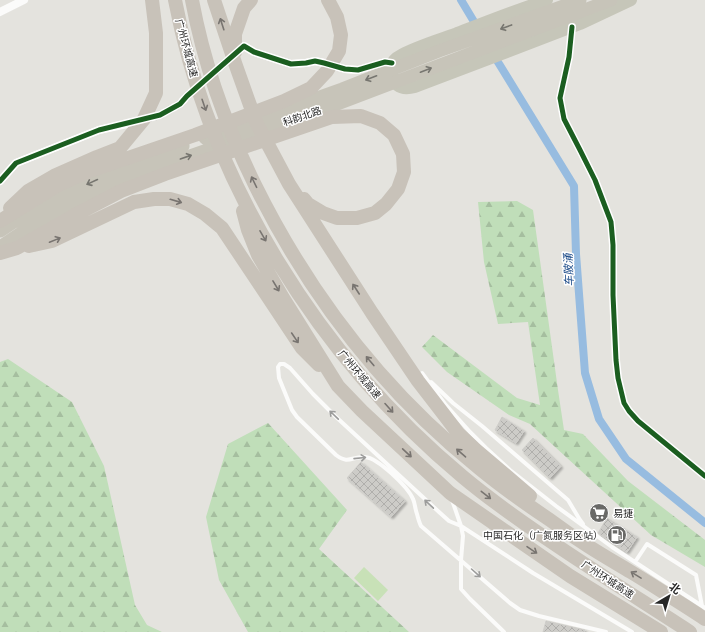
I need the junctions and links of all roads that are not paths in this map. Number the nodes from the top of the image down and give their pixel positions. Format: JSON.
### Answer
{"nodes":[{"id":1,"x":24,"y":0,"type":"edge"},
{"id":2,"x":152,"y":0,"type":"edge"},
{"id":3,"x":175,"y":0,"type":"edge"},
{"id":4,"x":192,"y":0,"type":"edge"},
{"id":5,"x":214,"y":0,"type":"edge"},
{"id":6,"x":251,"y":0,"type":"edge"},
{"id":7,"x":328,"y":0,"type":"edge"},
{"id":8,"x":547,"y":0,"type":"edge"},
{"id":9,"x":580,"y":0,"type":"edge"},
{"id":10,"x":611,"y":0,"type":"edge"},
{"id":11,"x":631,"y":0,"type":"edge"},
{"id":12,"x":0,"y":12,"type":"edge"},
{"id":13,"x":544,"y":19,"type":"junction"},
{"id":14,"x":244,"y":46,"type":"dead end"},
{"id":15,"x":235,"y":63,"type":"junction"},
{"id":16,"x":392,"y":63,"type":"junction"},
{"id":17,"x":132,"y":123,"type":"dead end"},
{"id":18,"x":223,"y":154,"type":"junction"},
{"id":19,"x":0,"y":182,"type":"edge"},
{"id":20,"x":289,"y":184,"type":"junction"},
{"id":21,"x":237,"y":185,"type":"junction"},
{"id":22,"x":0,"y":218,"type":"edge"},
{"id":23,"x":0,"y":221,"type":"edge"},
{"id":24,"x":0,"y":231,"type":"edge"},
{"id":25,"x":0,"y":247,"type":"edge"},
{"id":26,"x":17,"y":248,"type":"junction"},
{"id":27,"x":0,"y":253,"type":"edge"},
{"id":28,"x":372,"y":313,"type":"junction"},
{"id":29,"x":405,"y":352,"type":"dead end"},
{"id":30,"x":418,"y":368,"type":"dead end"},
{"id":31,"x":422,"y":373,"type":"junction"},
{"id":32,"x":338,"y":386,"type":"junction"},
{"id":33,"x":450,"y":493,"type":"junction"},
{"id":34,"x":461,"y":526,"type":"junction"},
{"id":35,"x":590,"y":540,"type":"junction"},
{"id":36,"x":461,"y":560,"type":"junction"},
{"id":37,"x":635,"y":562,"type":"junction"},
{"id":38,"x":704,"y":611,"type":"edge"},
{"id":39,"x":504,"y":632,"type":"edge"},
{"id":40,"x":606,"y":632,"type":"edge"},
{"id":41,"x":632,"y":632,"type":"edge"},
{"id":42,"x":661,"y":632,"type":"edge"},
{"id":43,"x":690,"y":632,"type":"edge"}],
"edges":[{"from":1,"to":12,"type":"street"},
{"from":2,"to":22,"type":"highway"},
{"from":3,"to":18,"type":"highway","name":"广州环城高速","one_way":true},
{"from":35,"to":4,"type":"highway","name":"广州环城高速","one_way":true},
{"from":15,"to":5,"type":"highway","one_way":true},
{"from":6,"to":15,"type":"highway"},
{"from":7,"to":23,"type":"highway"},
{"from":8,"to":13,"type":"main road"},
{"from":9,"to":13,"type":"highway","name":"科韵北路"},
{"from":10,"to":13,"type":"highway","name":"科韵北路"},
{"from":11,"to":13,"type":"main road"},
{"from":13,"to":16,"type":"main road"},
{"from":13,"to":16,"type":"main road"},
{"from":13,"to":24,"type":"highway","name":"科韵北路","one_way":true},
{"from":25,"to":13,"type":"highway","name":"科韵北路","one_way":true},
{"from":14,"to":16,"type":"street"},
{"from":15,"to":20,"type":"highway"},
{"from":17,"to":19,"type":"street"},
{"from":18,"to":20,"type":"highway"},
{"from":18,"to":21,"type":"highway","name":"广州环城高速"},
{"from":18,"to":26,"type":"highway"},
{"from":28,"to":20,"type":"highway","one_way":true},
{"from":21,"to":32,"type":"highway","one_way":true},
{"from":21,"to":43,"type":"highway","name":"广州环城高速","one_way":true},
{"from":26,"to":27,"type":"highway"},
{"from":26,"to":32,"type":"highway","one_way":true},
{"from":28,"to":29,"type":"lane"},
{"from":28,"to":35,"type":"highway"},
{"from":30,"to":31,"type":"lane"},
{"from":31,"to":35,"type":"lane"},
{"from":31,"to":35,"type":"lane"},
{"from":32,"to":33,"type":"highway","one_way":true},
{"from":33,"to":34,"type":"lane"},
{"from":33,"to":42,"type":"highway","one_way":true},
{"from":34,"to":36,"type":"lane"},
{"from":34,"to":36,"type":"lane","one_way":true},
{"from":34,"to":41,"type":"lane"},
{"from":35,"to":37,"type":"lane"},
{"from":38,"to":35,"type":"highway","name":"广州环城高速","one_way":true},
{"from":36,"to":39,"type":"lane"},
{"from":36,"to":40,"type":"lane","one_way":true},
{"from":37,"to":38,"type":"lane"},
{"from":37,"to":38,"type":"lane"}]}
